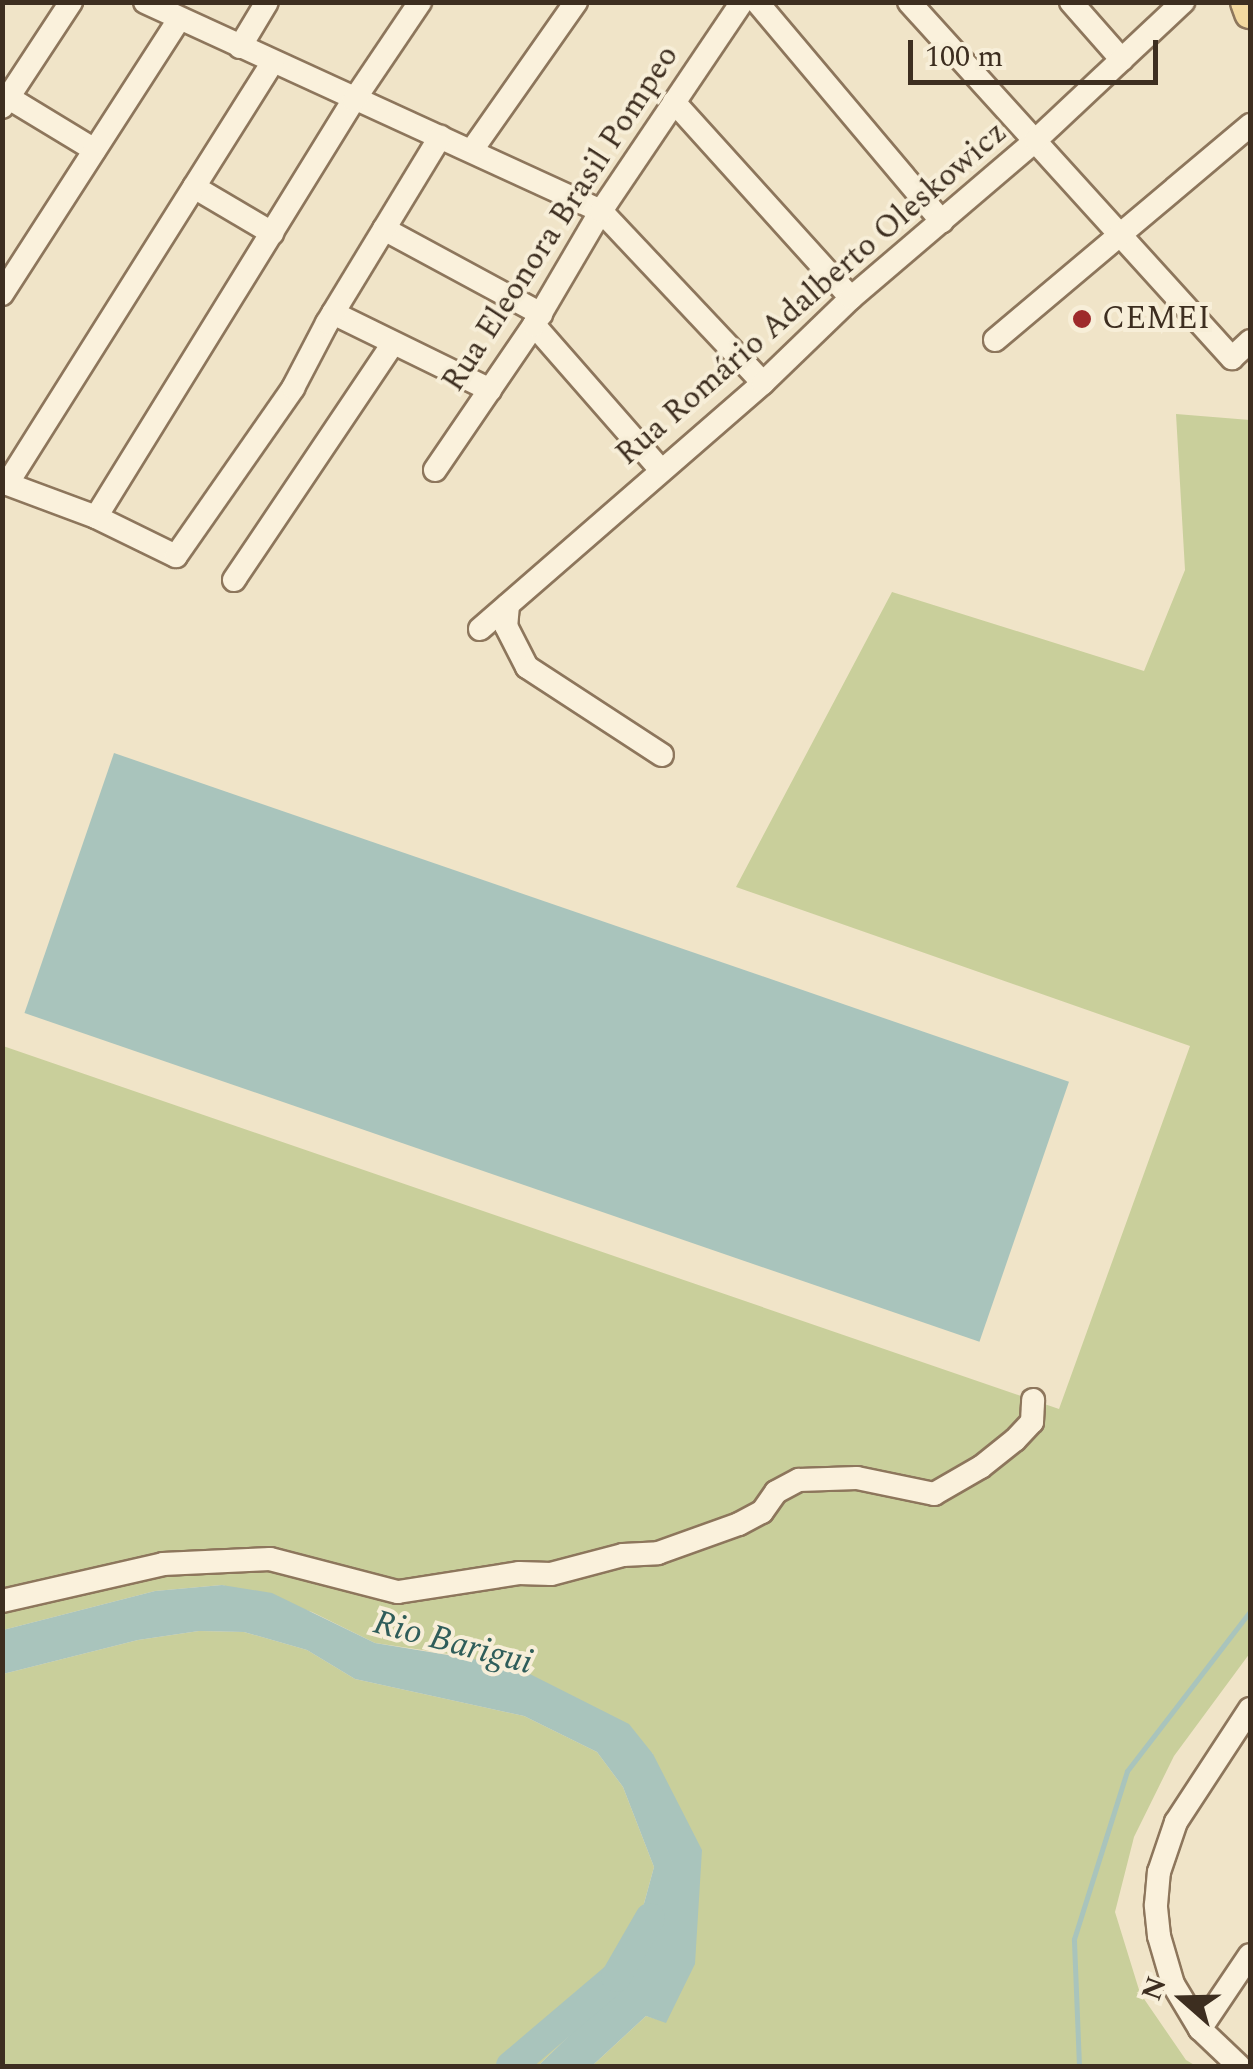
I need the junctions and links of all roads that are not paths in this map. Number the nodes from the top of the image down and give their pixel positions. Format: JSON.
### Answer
{"nodes":[{"id":1,"x":71,"y":2,"type":"edge"},
{"id":2,"x":145,"y":2,"type":"edge"},
{"id":3,"x":267,"y":2,"type":"edge"},
{"id":4,"x":420,"y":2,"type":"edge"},
{"id":5,"x":576,"y":2,"type":"edge"},
{"id":6,"x":742,"y":2,"type":"edge"},
{"id":7,"x":757,"y":2,"type":"edge"},
{"id":8,"x":909,"y":2,"type":"edge"},
{"id":9,"x":1070,"y":2,"type":"edge"},
{"id":10,"x":1183,"y":2,"type":"edge"},
{"id":11,"x":1246,"y":2,"type":"edge"},
{"id":12,"x":1250,"y":13,"type":"edge"},
{"id":13,"x":179,"y":18,"type":"junction"},
{"id":14,"x":240,"y":47,"type":"junction"},
{"id":15,"x":1122,"y":60,"type":"junction"},
{"id":16,"x":273,"y":62,"type":"junction"},
{"id":17,"x":354,"y":100,"type":"junction"},
{"id":18,"x":6,"y":102,"type":"edge"},
{"id":19,"x":674,"y":102,"type":"junction"},
{"id":20,"x":1250,"y":124,"type":"edge"},
{"id":21,"x":440,"y":137,"type":"junction"},
{"id":22,"x":1036,"y":140,"type":"junction"},
{"id":23,"x":95,"y":150,"type":"junction"},
{"id":24,"x":472,"y":150,"type":"junction"},
{"id":25,"x":194,"y":187,"type":"junction"},
{"id":26,"x":601,"y":211,"type":"junction"},
{"id":27,"x":942,"y":222,"type":"junction"},
{"id":28,"x":384,"y":229,"type":"junction"},
{"id":29,"x":272,"y":233,"type":"junction"},
{"id":30,"x":1120,"y":235,"type":"junction"},
{"id":31,"x":2,"y":294,"type":"edge"},
{"id":32,"x":851,"y":298,"type":"junction"},
{"id":33,"x":333,"y":313,"type":"junction"},
{"id":34,"x":538,"y":319,"type":"junction"},
{"id":35,"x":996,"y":340,"type":"dead end"},
{"id":36,"x":1250,"y":340,"type":"edge"},
{"id":37,"x":392,"y":344,"type":"junction"},
{"id":38,"x":763,"y":384,"type":"junction"},
{"id":39,"x":490,"y":390,"type":"junction"},
{"id":40,"x":436,"y":470,"type":"dead end"},
{"id":41,"x":661,"y":470,"type":"junction"},
{"id":42,"x":5,"y":483,"type":"edge"},
{"id":43,"x":96,"y":518,"type":"junction"},
{"id":44,"x":234,"y":580,"type":"dead end"},
{"id":45,"x":508,"y":605,"type":"junction"},
{"id":46,"x":480,"y":630,"type":"dead end"},
{"id":47,"x":662,"y":754,"type":"dead end"},
{"id":48,"x":1033,"y":1400,"type":"dead end"},
{"id":49,"x":2,"y":1601,"type":"edge"},
{"id":50,"x":1250,"y":1710,"type":"edge"},
{"id":51,"x":1250,"y":1956,"type":"edge"},
{"id":52,"x":1200,"y":2029,"type":"junction"},
{"id":53,"x":1239,"y":2066,"type":"edge"}],
"edges":[{"from":1,"to":18,"type":"street"},
{"from":2,"to":13,"type":"street"},
{"from":3,"to":14,"type":"street"},
{"from":4,"to":17,"type":"street"},
{"from":5,"to":24,"type":"street"},
{"from":6,"to":19,"type":"street","name":"Rua Eleonora Brasil Pompeo"},
{"from":7,"to":27,"type":"street"},
{"from":8,"to":22,"type":"street"},
{"from":9,"to":15,"type":"street"},
{"from":10,"to":15,"type":"street","name":"Rua Romário Adalberto Oleskowicz"},
{"from":11,"to":12,"type":"main road"},
{"from":13,"to":14,"type":"street"},
{"from":13,"to":23,"type":"street"},
{"from":14,"to":16,"type":"street"},
{"from":15,"to":22,"type":"street","name":"Rua Romário Adalberto Oleskowicz"},
{"from":16,"to":17,"type":"street"},
{"from":16,"to":25,"type":"street"},
{"from":17,"to":21,"type":"street"},
{"from":17,"to":29,"type":"street"},
{"from":18,"to":23,"type":"street"},
{"from":19,"to":26,"type":"street","name":"Rua Eleonora Brasil Pompeo"},
{"from":19,"to":32,"type":"street"},
{"from":20,"to":30,"type":"street"},
{"from":21,"to":24,"type":"street"},
{"from":21,"to":28,"type":"street"},
{"from":22,"to":27,"type":"street","name":"Rua Romário Adalberto Oleskowicz"},
{"from":22,"to":30,"type":"street"},
{"from":23,"to":31,"type":"street"},
{"from":24,"to":26,"type":"street"},
{"from":25,"to":29,"type":"street"},
{"from":25,"to":42,"type":"street"},
{"from":26,"to":34,"type":"street","name":"Rua Eleonora Brasil Pompeo"},
{"from":26,"to":38,"type":"street"},
{"from":27,"to":32,"type":"street","name":"Rua Romário Adalberto Oleskowicz"},
{"from":28,"to":33,"type":"street"},
{"from":28,"to":34,"type":"street"},
{"from":29,"to":43,"type":"street"},
{"from":30,"to":35,"type":"street"},
{"from":30,"to":36,"type":"street"},
{"from":32,"to":38,"type":"street","name":"Rua Romário Adalberto Oleskowicz"},
{"from":33,"to":37,"type":"street"},
{"from":33,"to":43,"type":"street"},
{"from":34,"to":39,"type":"street","name":"Rua Eleonora Brasil Pompeo"},
{"from":34,"to":41,"type":"street"},
{"from":37,"to":39,"type":"street"},
{"from":37,"to":44,"type":"street"},
{"from":38,"to":41,"type":"street","name":"Rua Romário Adalberto Oleskowicz"},
{"from":39,"to":40,"type":"street","name":"Rua Eleonora Brasil Pompeo"},
{"from":41,"to":45,"type":"street","name":"Rua Romário Adalberto Oleskowicz"},
{"from":42,"to":43,"type":"street"},
{"from":45,"to":46,"type":"street","name":"Rua Romário Adalberto Oleskowicz"},
{"from":45,"to":47,"type":"street"},
{"from":48,"to":49,"type":"street"},
{"from":50,"to":52,"type":"street"},
{"from":51,"to":52,"type":"street"},
{"from":52,"to":53,"type":"street"}]}
